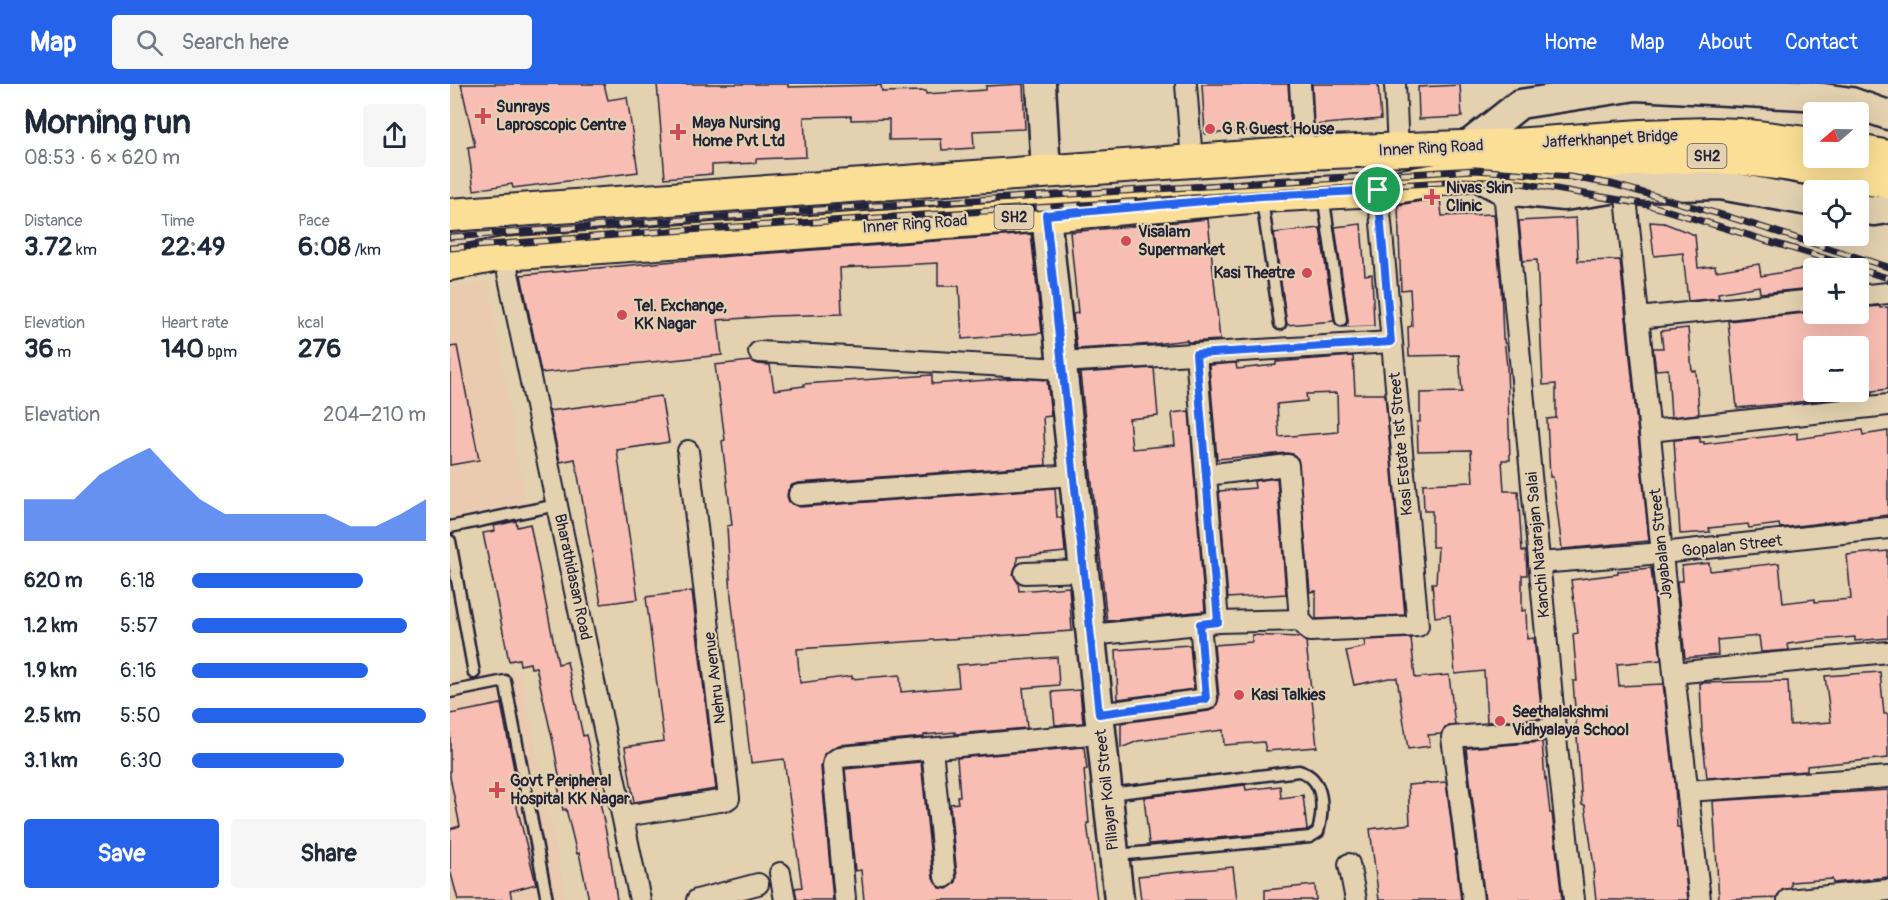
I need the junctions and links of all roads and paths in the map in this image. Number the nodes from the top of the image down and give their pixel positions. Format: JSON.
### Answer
{"nodes":[{"id":1,"x":1041,"y":84,"type":"edge"},
{"id":2,"x":1186,"y":84,"type":"edge"},
{"id":3,"x":1300,"y":84,"type":"edge"},
{"id":4,"x":1395,"y":84,"type":"edge"},
{"id":5,"x":1636,"y":85,"type":"edge"},
{"id":6,"x":1804,"y":90,"type":"edge"},
{"id":7,"x":1888,"y":116,"type":"edge"},
{"id":8,"x":1803,"y":143,"type":"edge"},
{"id":9,"x":1398,"y":150,"type":"junction"},
{"id":10,"x":1304,"y":153,"type":"junction"},
{"id":11,"x":1869,"y":153,"type":"edge"},
{"id":12,"x":1888,"y":157,"type":"edge"},
{"id":13,"x":1470,"y":160,"type":"junction"},
{"id":14,"x":1192,"y":161,"type":"junction"},
{"id":15,"x":1514,"y":168,"type":"junction"},
{"id":16,"x":1046,"y":172,"type":"junction"},
{"id":17,"x":1888,"y":182,"type":"edge"},
{"id":18,"x":1625,"y":187,"type":"junction"},
{"id":19,"x":1378,"y":190,"type":"junction"},
{"id":20,"x":1323,"y":194,"type":"junction"},
{"id":21,"x":1261,"y":196,"type":"junction"},
{"id":22,"x":1803,"y":200,"type":"edge"},
{"id":23,"x":1888,"y":209,"type":"edge"},
{"id":24,"x":1869,"y":210,"type":"edge"},
{"id":25,"x":450,"y":215,"type":"edge"},
{"id":26,"x":1046,"y":215,"type":"junction"},
{"id":27,"x":504,"y":254,"type":"junction"},
{"id":28,"x":450,"y":264,"type":"edge"},
{"id":29,"x":1888,"y":293,"type":"edge"},
{"id":30,"x":1869,"y":295,"type":"edge"},
{"id":31,"x":1803,"y":301,"type":"edge"},
{"id":32,"x":1638,"y":318,"type":"junction"},
{"id":33,"x":1341,"y":320,"type":"dead end"},
{"id":34,"x":1280,"y":324,"type":"dead end"},
{"id":35,"x":1391,"y":342,"type":"junction"},
{"id":36,"x":759,"y":352,"type":"dead end"},
{"id":37,"x":1196,"y":354,"type":"junction"},
{"id":38,"x":1062,"y":365,"type":"junction"},
{"id":39,"x":1888,"y":405,"type":"edge"},
{"id":40,"x":1650,"y":431,"type":"junction"},
{"id":41,"x":688,"y":451,"type":"dead end"},
{"id":42,"x":1073,"y":475,"type":"junction"},
{"id":43,"x":1206,"y":475,"type":"junction"},
{"id":44,"x":799,"y":495,"type":"dead end"},
{"id":45,"x":557,"y":505,"type":"junction"},
{"id":46,"x":450,"y":527,"type":"edge"},
{"id":47,"x":1888,"y":528,"type":"edge"},
{"id":48,"x":450,"y":541,"type":"edge"},
{"id":49,"x":1662,"y":554,"type":"junction"},
{"id":50,"x":1539,"y":563,"type":"junction"},
{"id":51,"x":1084,"y":571,"type":"junction"},
{"id":52,"x":1025,"y":573,"type":"dead end"},
{"id":53,"x":1300,"y":620,"type":"junction"},
{"id":54,"x":1209,"y":623,"type":"junction"},
{"id":55,"x":1091,"y":635,"type":"junction"},
{"id":56,"x":1888,"y":652,"type":"edge"},
{"id":57,"x":474,"y":673,"type":"dead end"},
{"id":58,"x":1674,"y":673,"type":"junction"},
{"id":59,"x":450,"y":692,"type":"edge"},
{"id":60,"x":1100,"y":723,"type":"junction"},
{"id":61,"x":1555,"y":729,"type":"junction"},
{"id":62,"x":932,"y":749,"type":"junction"},
{"id":63,"x":1888,"y":777,"type":"edge"},
{"id":64,"x":1688,"y":791,"type":"junction"},
{"id":65,"x":1107,"y":795,"type":"junction"},
{"id":66,"x":624,"y":816,"type":"junction"},
{"id":67,"x":1114,"y":855,"type":"junction"},
{"id":68,"x":1349,"y":864,"type":"dead end"},
{"id":69,"x":780,"y":873,"type":"dead end"},
{"id":70,"x":945,"y":877,"type":"dead end"},
{"id":71,"x":758,"y":884,"type":"dead end"},
{"id":72,"x":1888,"y":890,"type":"edge"},
{"id":73,"x":845,"y":899,"type":"edge"},
{"id":74,"x":547,"y":900,"type":"edge"},
{"id":75,"x":640,"y":900,"type":"edge"},
{"id":76,"x":697,"y":900,"type":"edge"},
{"id":77,"x":784,"y":900,"type":"edge"},
{"id":78,"x":1119,"y":900,"type":"edge"},
{"id":79,"x":1356,"y":900,"type":"edge"},
{"id":80,"x":1473,"y":900,"type":"edge"},
{"id":81,"x":1574,"y":900,"type":"edge"},
{"id":82,"x":1700,"y":900,"type":"edge"},
{"id":83,"x":1793,"y":900,"type":"edge"}],
"edges":[{"from":1,"to":16,"type":"street"},
{"from":2,"to":14,"type":"street"},
{"from":3,"to":10,"type":"street"},
{"from":4,"to":9,"type":"street"},
{"from":5,"to":6,"type":"street"},
{"from":5,"to":13,"type":"street"},
{"from":6,"to":7,"type":"street"},
{"from":8,"to":15,"type":"main road","name":"Jafferkhanpet Bridge","number":"SH2"},
{"from":9,"to":10,"type":"main road","name":"Inner Ring Road","number":"SH2"},
{"from":9,"to":13,"type":"main road","name":"Inner Ring Road","number":"SH2"},
{"from":10,"to":14,"type":"main road","name":"Inner Ring Road","number":"SH2"},
{"from":11,"to":12,"type":"main road"},
{"from":13,"to":15,"type":"main road","name":"Inner Ring Road","number":"SH2"},
{"from":13,"to":19,"type":"main road","name":"Inner Ring Road","number":"SH2"},
{"from":14,"to":16,"type":"main road","name":"Inner Ring Road","number":"SH2"},
{"from":15,"to":17,"type":"main road","name":"Jafferkhanpet Bridge","number":"SH2"},
{"from":15,"to":18,"type":"street"},
{"from":15,"to":50,"type":"street","name":"Kanchi Natarajan Salai"},
{"from":16,"to":25,"type":"main road","name":"Inner Ring Road","number":"SH2"},
{"from":18,"to":22,"type":"street"},
{"from":18,"to":32,"type":"street","name":"Jayabalan Street"},
{"from":19,"to":20,"type":"main road","name":"Inner Ring Road","number":"SH2"},
{"from":19,"to":35,"type":"street","name":"Kasi Estate 1st Street"},
{"from":20,"to":21,"type":"main road","name":"Inner Ring Road","number":"SH2"},
{"from":20,"to":33,"type":"lane"},
{"from":21,"to":26,"type":"main road","name":"Inner Ring Road","number":"SH2"},
{"from":21,"to":34,"type":"lane"},
{"from":23,"to":24,"type":"street"},
{"from":26,"to":27,"type":"main road","name":"Inner Ring Road","number":"SH2"},
{"from":26,"to":38,"type":"street","name":"Pillayar Koil Street"},
{"from":27,"to":28,"type":"main road","name":"Inner Ring Road","number":"SH2"},
{"from":27,"to":45,"type":"street","name":"Bharathidasan Road"},
{"from":29,"to":30,"type":"street"},
{"from":31,"to":32,"type":"street"},
{"from":32,"to":40,"type":"street","name":"Jayabalan Street"},
{"from":35,"to":37,"type":"street"},
{"from":35,"to":53,"type":"street","name":"Kasi Estate 1st Street"},
{"from":36,"to":38,"type":"street"},
{"from":37,"to":38,"type":"street"},
{"from":37,"to":43,"type":"street"},
{"from":38,"to":42,"type":"street","name":"Pillayar Koil Street"},
{"from":39,"to":40,"type":"street"},
{"from":40,"to":49,"type":"street","name":"Jayabalan Street"},
{"from":41,"to":66,"type":"street","name":"Nehru Avenue"},
{"from":42,"to":44,"type":"street"},
{"from":42,"to":51,"type":"street","name":"Pillayar Koil Street"},
{"from":43,"to":53,"type":"street"},
{"from":43,"to":54,"type":"street"},
{"from":45,"to":46,"type":"lane"},
{"from":45,"to":66,"type":"street","name":"Bharathidasan Road"},
{"from":47,"to":49,"type":"street","name":"Gopalan Street"},
{"from":48,"to":57,"type":"lane"},
{"from":49,"to":50,"type":"street","name":"Gopalan Street"},
{"from":49,"to":58,"type":"street","name":"Jayabalan Street"},
{"from":50,"to":61,"type":"street","name":"Kanchi Natarajan Salai"},
{"from":51,"to":52,"type":"street"},
{"from":51,"to":55,"type":"street","name":"Pillayar Koil Street"},
{"from":53,"to":54,"type":"street"},
{"from":54,"to":55,"type":"street"},
{"from":54,"to":60,"type":"street"},
{"from":55,"to":60,"type":"street","name":"Pillayar Koil Street"},
{"from":56,"to":58,"type":"street"},
{"from":58,"to":64,"type":"street","name":"Jayabalan Street"},
{"from":59,"to":74,"type":"lane"},
{"from":60,"to":62,"type":"street"},
{"from":60,"to":65,"type":"street","name":"Pillayar Koil Street"},
{"from":61,"to":80,"type":"street"},
{"from":61,"to":81,"type":"street","name":"Kanchi Natarajan Salai"},
{"from":62,"to":70,"type":"street"},
{"from":62,"to":73,"type":"street"},
{"from":63,"to":64,"type":"street"},
{"from":64,"to":82,"type":"street","name":"Jayabalan Street"},
{"from":65,"to":67,"type":"street","name":"Pillayar Koil Street"},
{"from":65,"to":67,"type":"lane"},
{"from":66,"to":75,"type":"street","name":"Bharathidasan Road"},
{"from":67,"to":78,"type":"street","name":"Pillayar Koil Street"},
{"from":68,"to":79,"type":"street"},
{"from":69,"to":77,"type":"street"},
{"from":71,"to":76,"type":"street"},
{"from":72,"to":83,"type":"street"}]}
